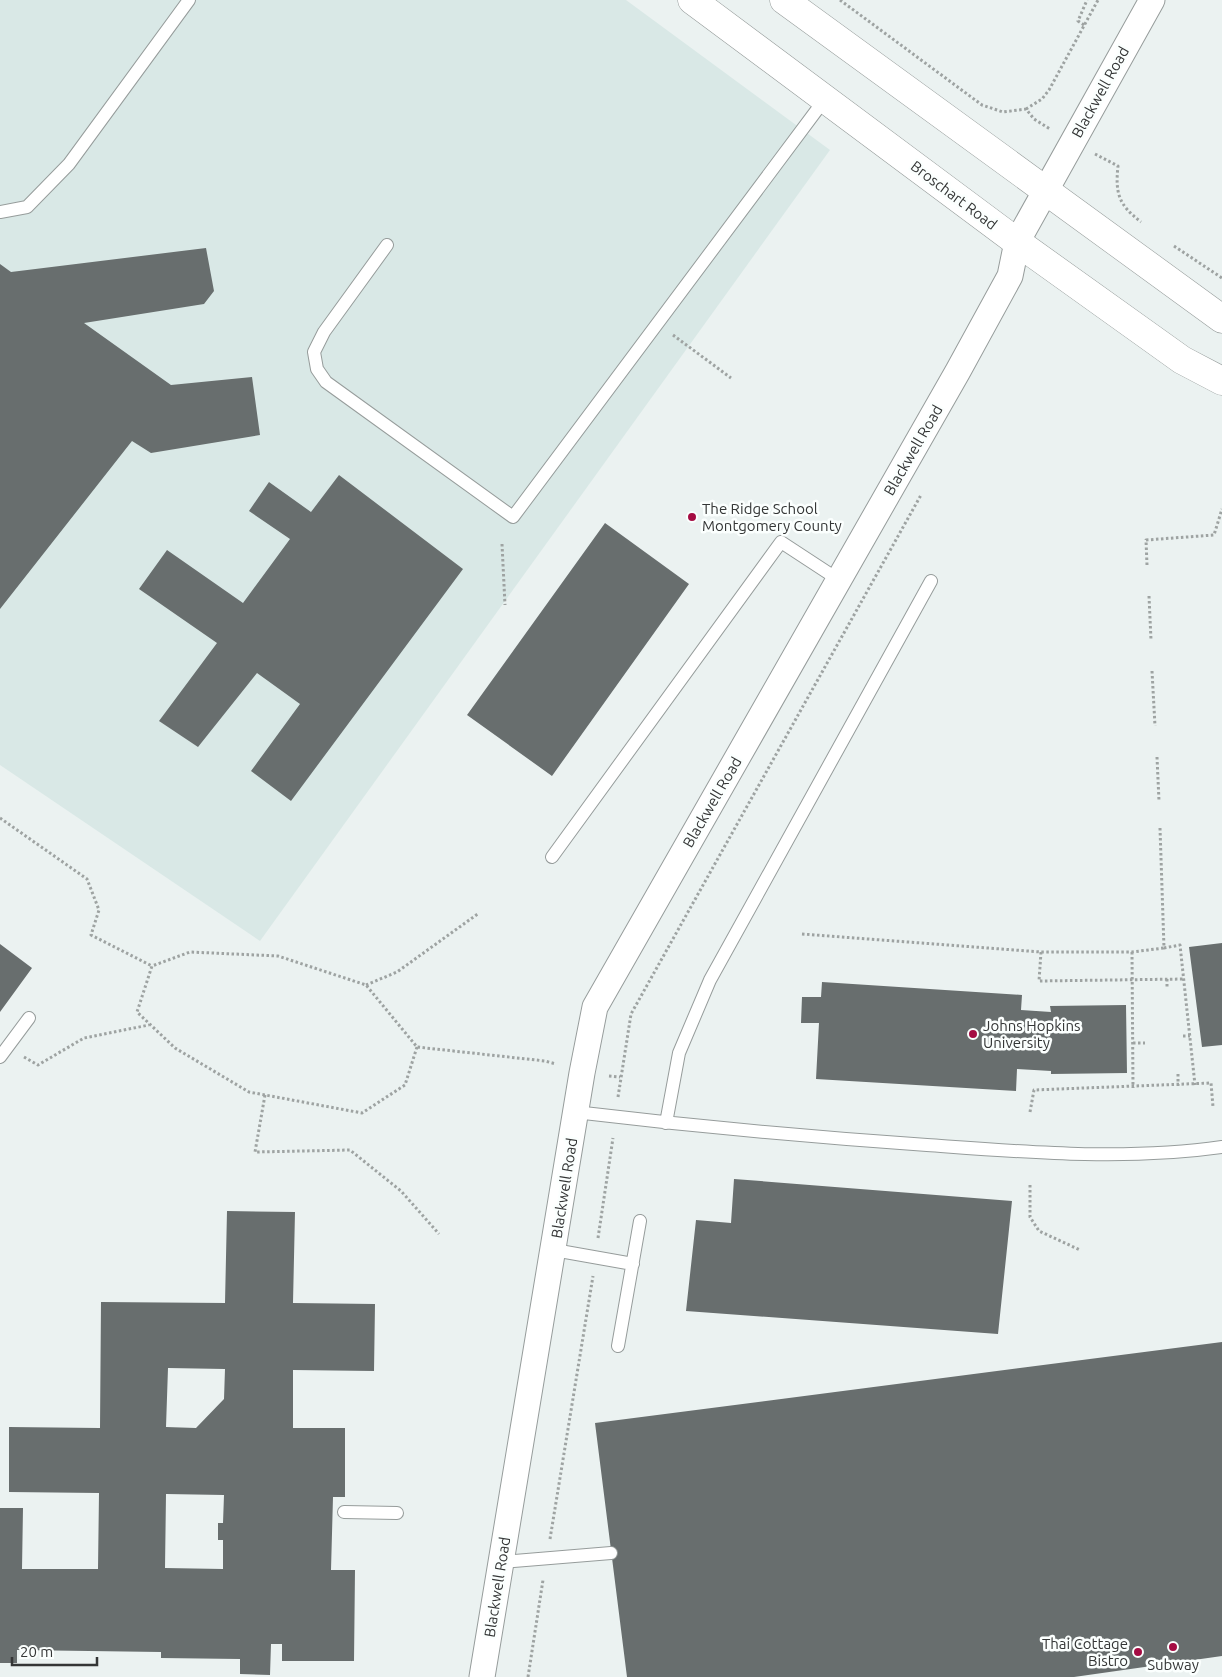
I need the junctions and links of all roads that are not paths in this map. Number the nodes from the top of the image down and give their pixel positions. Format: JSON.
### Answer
{"nodes":[{"id":1,"x":189,"y":0,"type":"edge"},
{"id":2,"x":692,"y":0,"type":"edge"},
{"id":3,"x":784,"y":0,"type":"edge"},
{"id":4,"x":1152,"y":0,"type":"edge"},
{"id":5,"x":825,"y":99,"type":"junction"},
{"id":6,"x":1045,"y":192,"type":"junction"},
{"id":7,"x":0,"y":212,"type":"edge"},
{"id":8,"x":1017,"y":242,"type":"junction"},
{"id":9,"x":387,"y":245,"type":"dead end"},
{"id":10,"x":1222,"y":319,"type":"edge"},
{"id":11,"x":1222,"y":381,"type":"edge"},
{"id":12,"x":839,"y":580,"type":"junction"},
{"id":13,"x":931,"y":581,"type":"dead end"},
{"id":14,"x":552,"y":857,"type":"dead end"},
{"id":15,"x":29,"y":1018,"type":"dead end"},
{"id":16,"x":4,"y":1052,"type":"edge"},
{"id":17,"x":576,"y":1112,"type":"junction"},
{"id":18,"x":666,"y":1123,"type":"junction"},
{"id":19,"x":1222,"y":1147,"type":"edge"},
{"id":20,"x":640,"y":1221,"type":"dead end"},
{"id":21,"x":554,"y":1250,"type":"junction"},
{"id":22,"x":632,"y":1264,"type":"junction"},
{"id":23,"x":618,"y":1346,"type":"dead end"},
{"id":24,"x":344,"y":1512,"type":"dead end"},
{"id":25,"x":397,"y":1512,"type":"dead end"},
{"id":26,"x":611,"y":1553,"type":"dead end"},
{"id":27,"x":501,"y":1562,"type":"junction"},
{"id":28,"x":482,"y":1677,"type":"edge"}],
"edges":[{"from":1,"to":7,"type":"lane"},
{"from":2,"to":5,"type":"street","name":"Broschart Road"},
{"from":3,"to":6,"type":"street"},
{"from":4,"to":6,"type":"street","name":"Blackwell Road"},
{"from":5,"to":8,"type":"street","name":"Broschart Road"},
{"from":5,"to":9,"type":"lane"},
{"from":6,"to":8,"type":"street","name":"Blackwell Road"},
{"from":6,"to":10,"type":"street"},
{"from":8,"to":11,"type":"street","name":"Broschart Road"},
{"from":8,"to":12,"type":"street","name":"Blackwell Road"},
{"from":12,"to":14,"type":"lane"},
{"from":12,"to":17,"type":"street","name":"Blackwell Road"},
{"from":13,"to":18,"type":"lane"},
{"from":15,"to":16,"type":"lane"},
{"from":17,"to":18,"type":"lane"},
{"from":17,"to":21,"type":"street","name":"Blackwell Road"},
{"from":18,"to":19,"type":"lane"},
{"from":20,"to":22,"type":"lane"},
{"from":21,"to":22,"type":"lane"},
{"from":21,"to":27,"type":"street","name":"Blackwell Road"},
{"from":22,"to":23,"type":"lane"},
{"from":24,"to":25,"type":"lane"},
{"from":26,"to":27,"type":"lane"},
{"from":27,"to":28,"type":"street","name":"Blackwell Road"}]}
